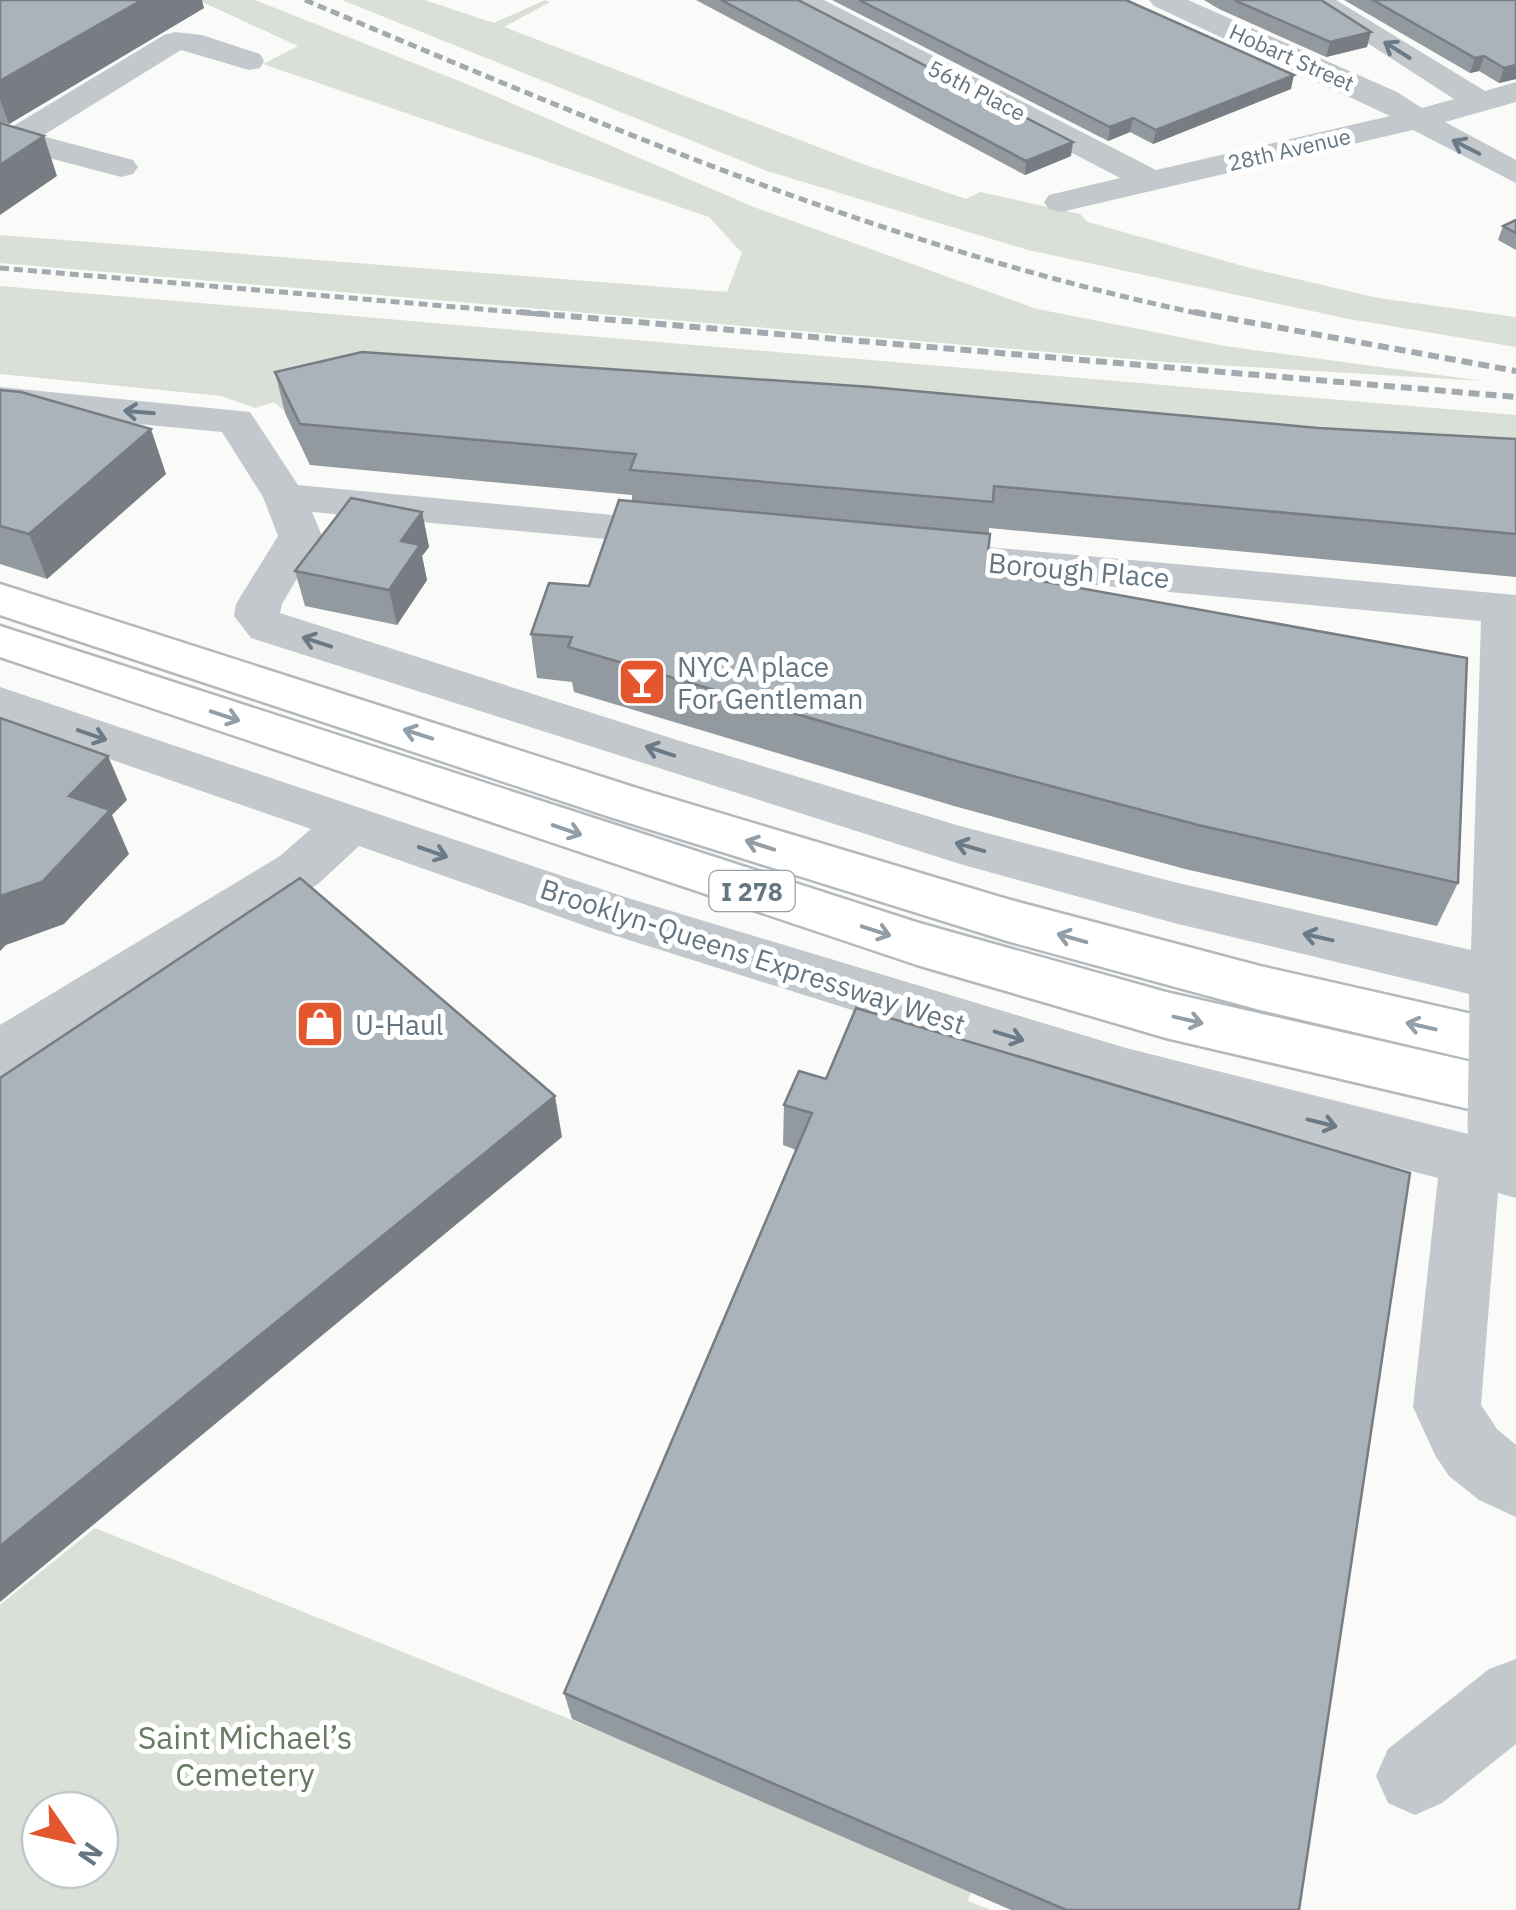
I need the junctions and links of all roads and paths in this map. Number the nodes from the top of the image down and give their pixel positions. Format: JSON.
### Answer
{"nodes":[{"id":1,"x":802,"y":0,"type":"edge"},
{"id":2,"x":1164,"y":0,"type":"edge"},
{"id":3,"x":1316,"y":0,"type":"edge"},
{"id":4,"x":249,"y":61,"type":"dead end"},
{"id":5,"x":1516,"y":92,"type":"edge"},
{"id":6,"x":1478,"y":101,"type":"junction"},
{"id":7,"x":1418,"y":119,"type":"junction"},
{"id":8,"x":7,"y":137,"type":"edge"},
{"id":9,"x":121,"y":167,"type":"dead end"},
{"id":10,"x":1516,"y":173,"type":"edge"},
{"id":11,"x":1152,"y":181,"type":"junction"},
{"id":12,"x":1061,"y":202,"type":"dead end"},
{"id":13,"x":0,"y":398,"type":"edge"},
{"id":14,"x":284,"y":497,"type":"junction"},
{"id":15,"x":728,"y":538,"type":"edge"},
{"id":16,"x":868,"y":550,"type":"edge"},
{"id":17,"x":0,"y":599,"type":"edge"},
{"id":18,"x":1510,"y":609,"type":"edge"},
{"id":19,"x":0,"y":641,"type":"edge"},
{"id":20,"x":0,"y":703,"type":"edge"},
{"id":21,"x":351,"y":824,"type":"junction"},
{"id":22,"x":1507,"y":1004,"type":"edge"},
{"id":23,"x":0,"y":1059,"type":"edge"},
{"id":24,"x":1498,"y":1145,"type":"edge"},
{"id":25,"x":1516,"y":1483,"type":"edge"},
{"id":26,"x":1516,"y":1696,"type":"edge"},
{"id":27,"x":1415,"y":1776,"type":"dead end"}],
"edges":[{"from":1,"to":11,"type":"street","name":"56th Place"},
{"from":2,"to":7,"type":"street","name":"Hobart Street"},
{"from":6,"to":3,"type":"street","one_way":true},
{"from":4,"to":8,"type":"street"},
{"from":5,"to":6,"type":"street","name":"28th Avenue"},
{"from":6,"to":7,"type":"street","name":"28th Avenue"},
{"from":10,"to":7,"type":"street","name":"Hobart Street","one_way":true},
{"from":7,"to":11,"type":"street","name":"28th Avenue"},
{"from":8,"to":9,"type":"street"},
{"from":11,"to":12,"type":"street","name":"28th Avenue"},
{"from":14,"to":13,"type":"street","one_way":true},
{"from":14,"to":15,"type":"street"},
{"from":22,"to":14,"type":"street","one_way":true},
{"from":16,"to":18,"type":"street","name":"Borough Place"},
{"from":22,"to":17,"type":"highway","number":"I 278","one_way":true},
{"from":18,"to":22,"type":"street"},
{"from":19,"to":24,"type":"highway","number":"I 278","one_way":true},
{"from":20,"to":21,"type":"street","name":"Brooklyn-Queens Expressway West","one_way":true},
{"from":21,"to":23,"type":"street"},
{"from":21,"to":24,"type":"street","name":"Brooklyn-Queens Expressway West","one_way":true},
{"from":22,"to":24,"type":"street","bridge":true},
{"from":24,"to":25,"type":"street"},
{"from":26,"to":27,"type":"street"}]}
